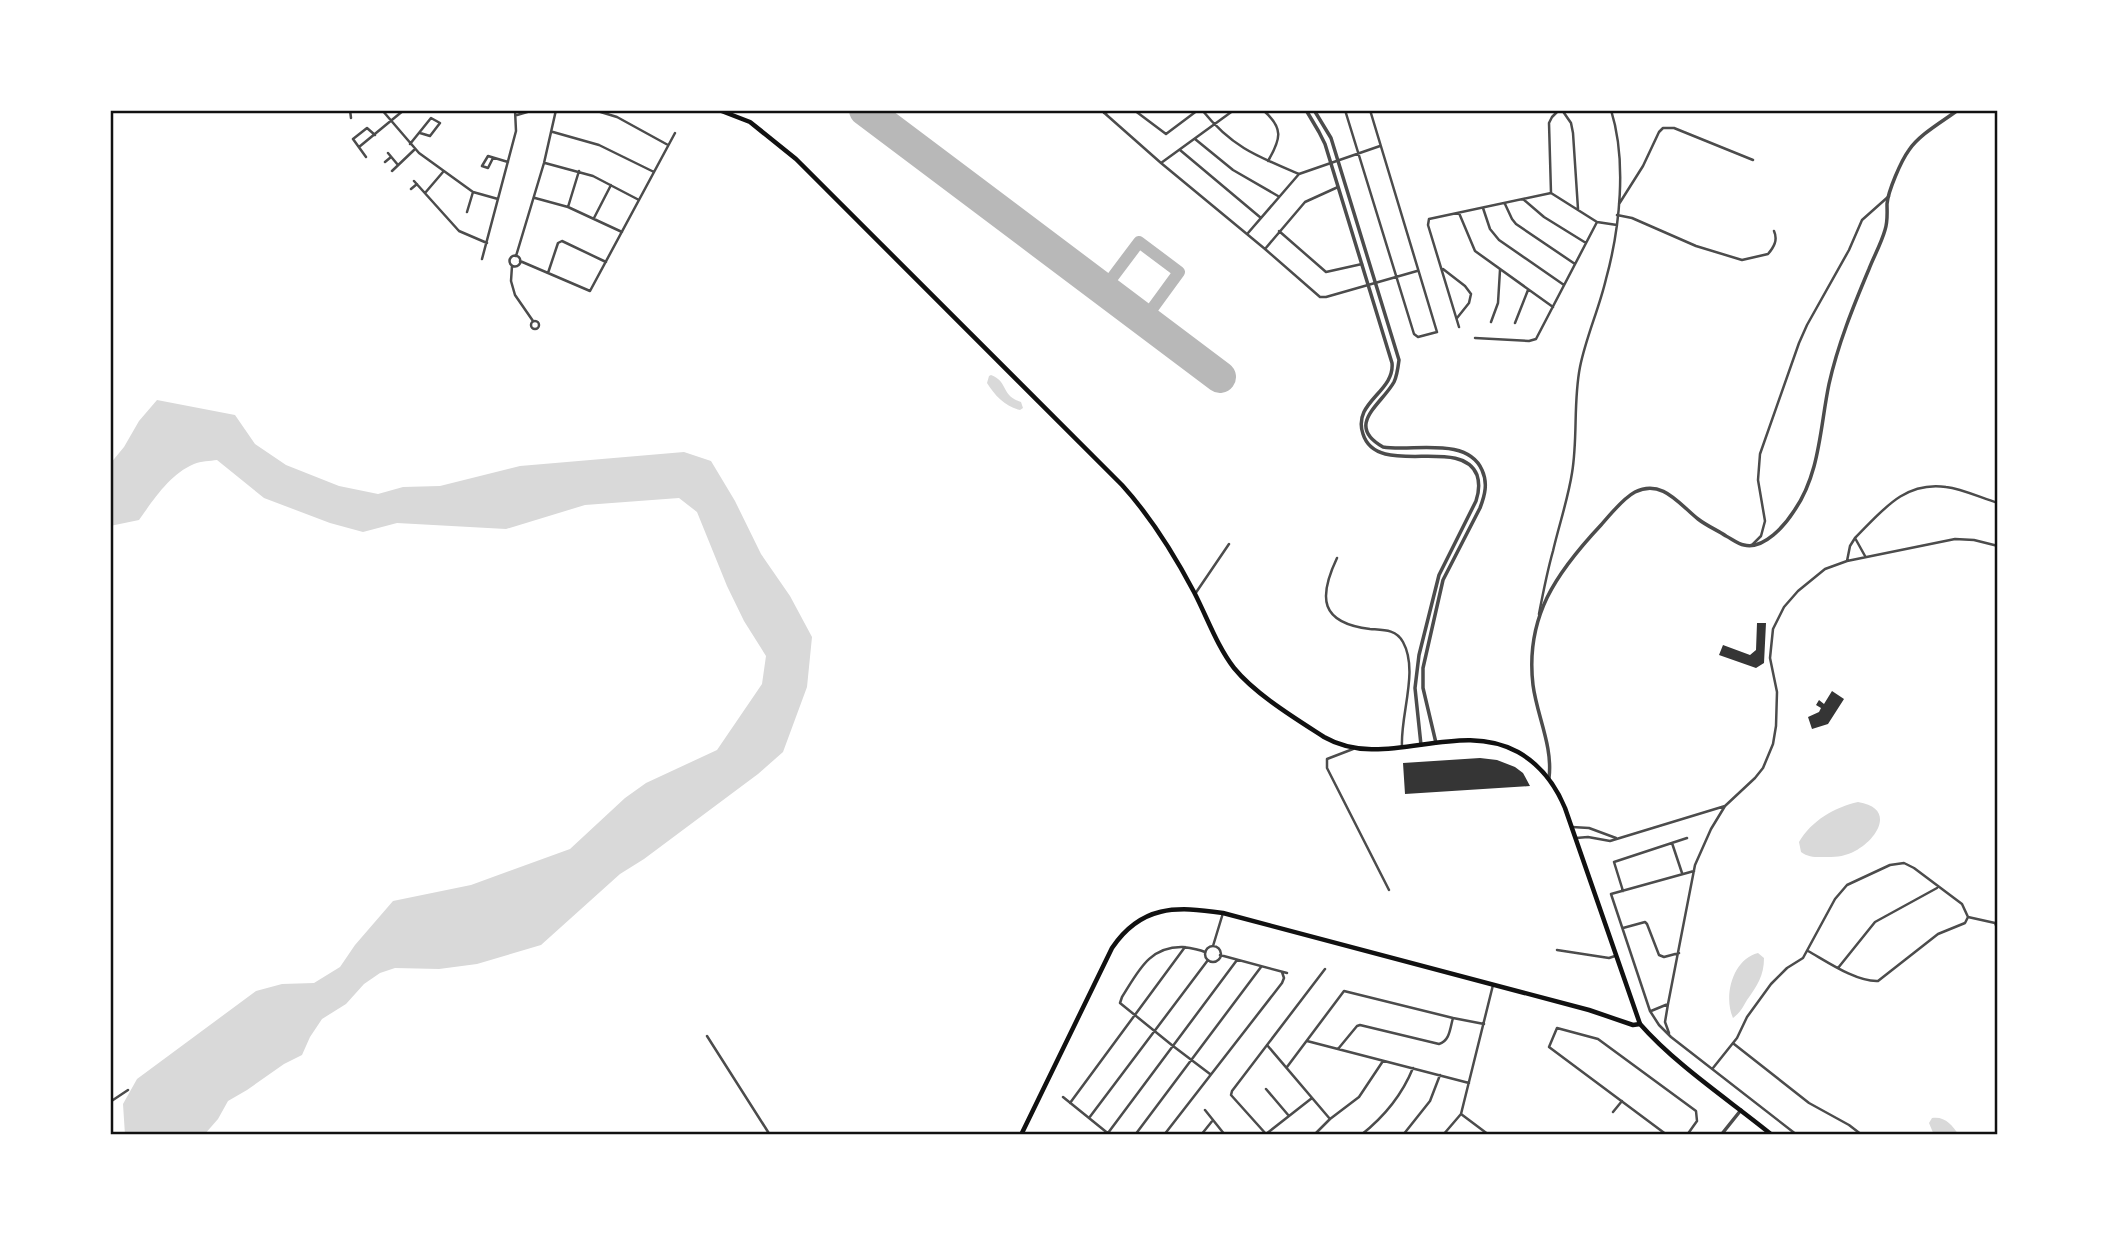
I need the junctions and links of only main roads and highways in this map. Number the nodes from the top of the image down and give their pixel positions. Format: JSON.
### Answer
{"nodes":[{"id":1,"x":719,"y":110,"type":"edge"},
{"id":2,"x":1640,"y":1024,"type":"junction"},
{"id":3,"x":1021,"y":1135,"type":"edge"},
{"id":4,"x":1772,"y":1135,"type":"edge"}],
"edges":[{"from":1,"to":2,"type":"main road"},
{"from":2,"to":3,"type":"main road"},
{"from":2,"to":4,"type":"main road"}]}
